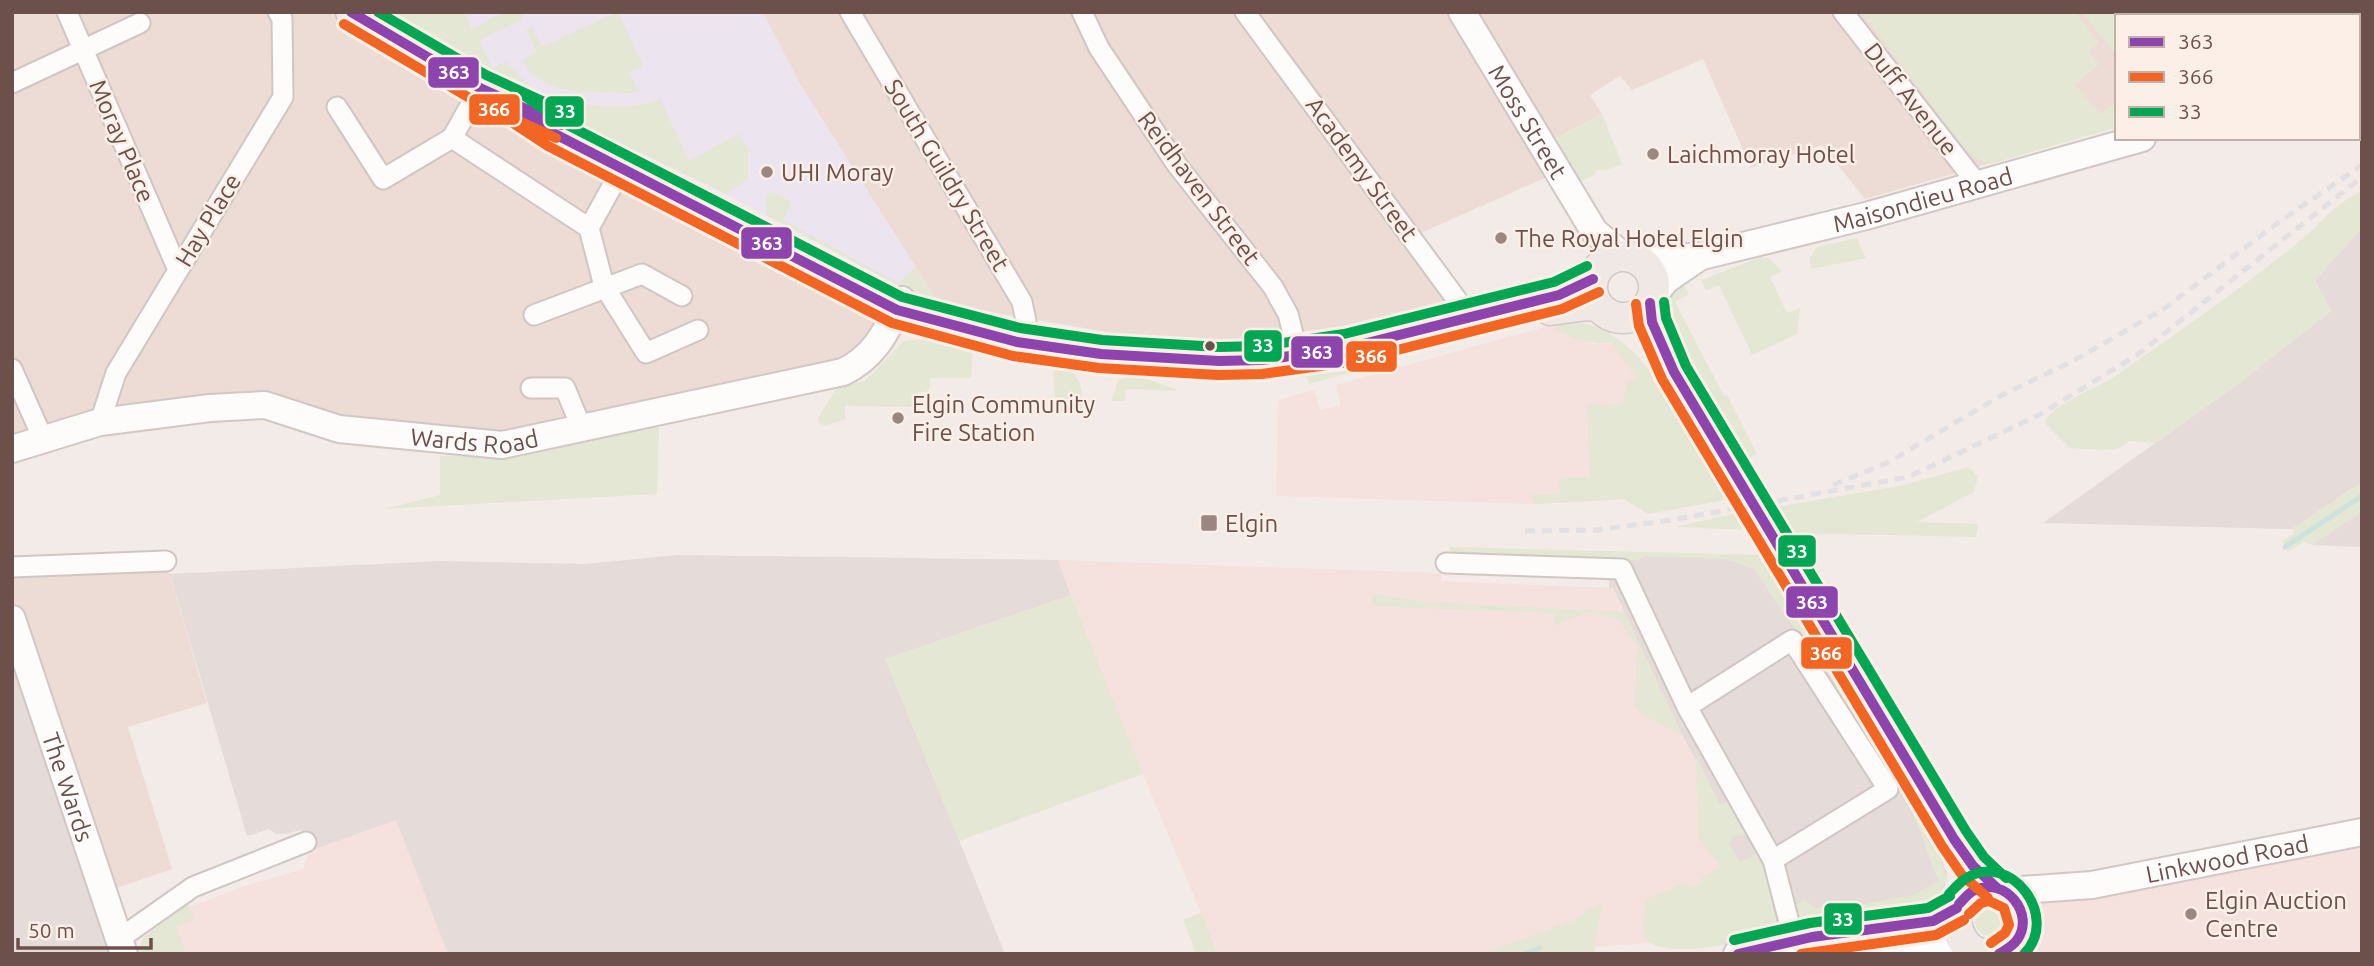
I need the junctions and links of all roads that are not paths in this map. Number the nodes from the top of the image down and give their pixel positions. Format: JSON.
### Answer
{"nodes":[{"id":1,"x":66,"y":12,"type":"edge"},
{"id":2,"x":278,"y":12,"type":"edge"},
{"id":3,"x":351,"y":12,"type":"edge"},
{"id":4,"x":850,"y":12,"type":"edge"},
{"id":5,"x":1082,"y":12,"type":"edge"},
{"id":6,"x":1245,"y":12,"type":"edge"},
{"id":7,"x":1462,"y":12,"type":"edge"},
{"id":8,"x":1843,"y":12,"type":"edge"},
{"id":9,"x":140,"y":23,"type":"dead end"},
{"id":10,"x":82,"y":50,"type":"junction"},
{"id":11,"x":12,"y":83,"type":"edge"},
{"id":12,"x":470,"y":106,"type":"dead end"},
{"id":13,"x":337,"y":107,"type":"dead end"},
{"id":14,"x":452,"y":138,"type":"junction"},
{"id":15,"x":2135,"y":140,"type":"edge"},
{"id":16,"x":625,"y":163,"type":"junction"},
{"id":17,"x":1979,"y":186,"type":"junction"},
{"id":18,"x":589,"y":228,"type":"junction"},
{"id":19,"x":1702,"y":256,"type":"junction"},
{"id":20,"x":178,"y":271,"type":"junction"},
{"id":21,"x":1612,"y":282,"type":"junction"},
{"id":22,"x":604,"y":286,"type":"junction"},
{"id":23,"x":682,"y":296,"type":"dead end"},
{"id":24,"x":1652,"y":299,"type":"junction"},
{"id":25,"x":900,"y":305,"type":"junction"},
{"id":26,"x":534,"y":315,"type":"dead end"},
{"id":27,"x":1471,"y":324,"type":"junction"},
{"id":28,"x":698,"y":330,"type":"dead end"},
{"id":29,"x":1025,"y":343,"type":"junction"},
{"id":30,"x":1300,"y":362,"type":"junction"},
{"id":31,"x":12,"y":369,"type":"edge"},
{"id":32,"x":1674,"y":372,"type":"junction"},
{"id":33,"x":531,"y":388,"type":"dead end"},
{"id":34,"x":100,"y":422,"type":"junction"},
{"id":35,"x":582,"y":429,"type":"junction"},
{"id":36,"x":44,"y":441,"type":"junction"},
{"id":37,"x":12,"y":449,"type":"edge"},
{"id":38,"x":166,"y":561,"type":"dead end"},
{"id":39,"x":1446,"y":563,"type":"dead end"},
{"id":40,"x":12,"y":567,"type":"edge"},
{"id":41,"x":12,"y":619,"type":"edge"},
{"id":42,"x":1687,"y":707,"type":"junction"},
{"id":43,"x":2362,"y":832,"type":"edge"},
{"id":44,"x":1954,"y":839,"type":"junction"},
{"id":45,"x":306,"y":842,"type":"dead end"},
{"id":46,"x":1773,"y":860,"type":"junction"},
{"id":47,"x":2092,"y":885,"type":"junction"},
{"id":48,"x":2002,"y":889,"type":"junction"},
{"id":49,"x":1959,"y":905,"type":"junction"},
{"id":50,"x":122,"y":946,"type":"edge"},
{"id":51,"x":2002,"y":946,"type":"edge"},
{"id":52,"x":1795,"y":947,"type":"edge"},
{"id":53,"x":1737,"y":954,"type":"edge"},
{"id":54,"x":1830,"y":954,"type":"edge"}],
"edges":[{"from":1,"to":10,"type":"street","name":"Moray Place"},
{"from":2,"to":20,"type":"street","name":"Hay Place"},
{"from":3,"to":16,"type":"main road"},
{"from":4,"to":29,"type":"street","name":"South Guildry Street"},
{"from":5,"to":30,"type":"street","name":"Reidhaven Street"},
{"from":6,"to":27,"type":"street","name":"Academy Street"},
{"from":7,"to":21,"type":"street","name":"Moss Street"},
{"from":8,"to":17,"type":"street","name":"Duff Avenue"},
{"from":9,"to":10,"type":"street"},
{"from":10,"to":11,"type":"street"},
{"from":10,"to":20,"type":"street","name":"Moray Place"},
{"from":12,"to":14,"type":"street"},
{"from":13,"to":14,"type":"street"},
{"from":14,"to":18,"type":"street"},
{"from":15,"to":17,"type":"street","name":"Maisondieu Road"},
{"from":16,"to":18,"type":"street"},
{"from":16,"to":25,"type":"main road"},
{"from":17,"to":19,"type":"street","name":"Maisondieu Road"},
{"from":18,"to":22,"type":"street"},
{"from":19,"to":21,"type":"street","name":"Maisondieu Road"},
{"from":19,"to":24,"type":"street","name":"Maisondieu Road"},
{"from":20,"to":34,"type":"street","name":"Hay Place"},
{"from":21,"to":24,"type":"main road"},
{"from":21,"to":24,"type":"main road"},
{"from":21,"to":27,"type":"main road"},
{"from":21,"to":32,"type":"main road"},
{"from":22,"to":23,"type":"street"},
{"from":22,"to":26,"type":"street"},
{"from":22,"to":28,"type":"street"},
{"from":24,"to":32,"type":"main road"},
{"from":25,"to":29,"type":"main road"},
{"from":25,"to":35,"type":"street","name":"Wards Road"},
{"from":27,"to":30,"type":"main road"},
{"from":29,"to":30,"type":"main road"},
{"from":31,"to":36,"type":"street"},
{"from":32,"to":44,"type":"main road","bridge":true},
{"from":33,"to":35,"type":"street"},
{"from":34,"to":35,"type":"street","name":"Wards Road"},
{"from":34,"to":36,"type":"street","name":"Wards Road"},
{"from":36,"to":37,"type":"street","name":"Wards Road"},
{"from":38,"to":40,"type":"street"},
{"from":39,"to":42,"type":"street"},
{"from":41,"to":50,"type":"street","name":"The Wards"},
{"from":42,"to":46,"type":"street"},
{"from":42,"to":46,"type":"street"},
{"from":43,"to":47,"type":"street","name":"Linkwood Road"},
{"from":44,"to":48,"type":"main road"},
{"from":44,"to":49,"type":"main road"},
{"from":45,"to":50,"type":"street"},
{"from":46,"to":52,"type":"street"},
{"from":47,"to":48,"type":"street","name":"Linkwood Road"},
{"from":47,"to":51,"type":"street","name":"Linkwood Road"},
{"from":48,"to":49,"type":"main road"},
{"from":48,"to":51,"type":"main road"},
{"from":49,"to":51,"type":"main road"},
{"from":49,"to":52,"type":"street"},
{"from":51,"to":54,"type":"street"},
{"from":52,"to":53,"type":"street"}]}
